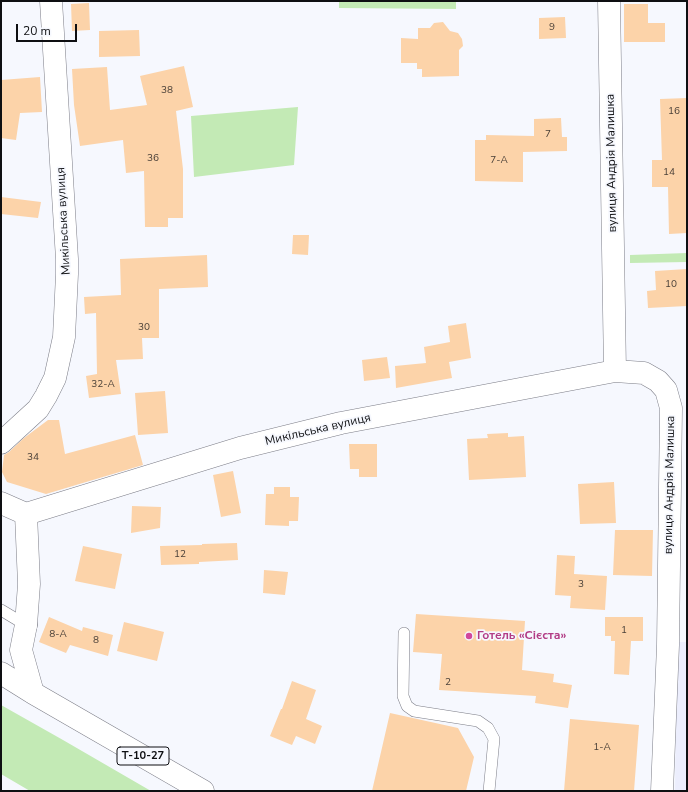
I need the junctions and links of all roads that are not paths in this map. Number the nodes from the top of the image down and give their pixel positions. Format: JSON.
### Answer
{"nodes":[{"id":1,"x":51,"y":1,"type":"edge"},
{"id":2,"x":609,"y":1,"type":"edge"},
{"id":3,"x":615,"y":371,"type":"junction"},
{"id":4,"x":1,"y":443,"type":"edge"},
{"id":5,"x":1,"y":503,"type":"edge"},
{"id":6,"x":26,"y":514,"type":"junction"},
{"id":7,"x":1,"y":610,"type":"edge"},
{"id":8,"x":26,"y":625,"type":"junction"},
{"id":9,"x":404,"y":632,"type":"dead end"},
{"id":10,"x":678,"y":635,"type":"edge"},
{"id":11,"x":1,"y":673,"type":"edge"},
{"id":12,"x":33,"y":693,"type":"junction"},
{"id":13,"x":203,"y":791,"type":"edge"},
{"id":14,"x":489,"y":791,"type":"edge"},
{"id":15,"x":662,"y":791,"type":"edge"}],
"edges":[{"from":1,"to":4,"type":"main road","name":"Микільська вулиця"},
{"from":2,"to":3,"type":"main road","name":"вулиця Андрія Малишка"},
{"from":3,"to":6,"type":"main road","name":"Микільська вулиця"},
{"from":3,"to":10,"type":"main road","name":"вулиця Андрія Малишка"},
{"from":5,"to":6,"type":"main road"},
{"from":6,"to":8,"type":"main road"},
{"from":7,"to":8,"type":"lane"},
{"from":8,"to":12,"type":"main road"},
{"from":9,"to":14,"type":"lane"},
{"from":10,"to":15,"type":"main road","name":"вулиця Андрія Малишка"},
{"from":11,"to":12,"type":"main road","number":"Т-10-27"},
{"from":12,"to":13,"type":"main road","number":"Т-10-27"}]}
